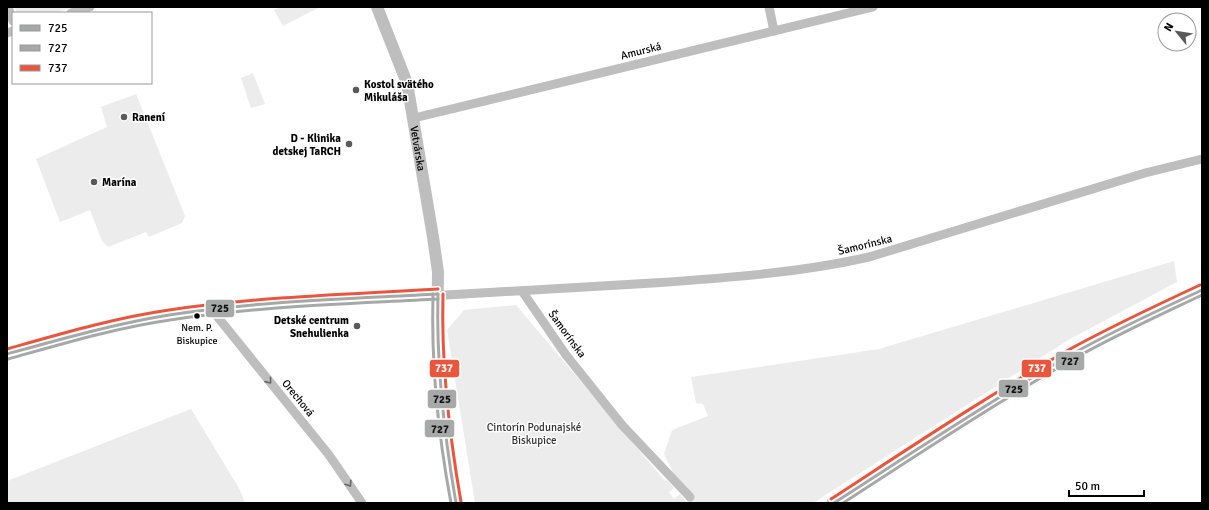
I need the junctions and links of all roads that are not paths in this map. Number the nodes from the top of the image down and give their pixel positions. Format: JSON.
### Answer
{"nodes":[{"id":1,"x":8,"y":7,"type":"edge"},
{"id":2,"x":90,"y":7,"type":"edge"},
{"id":3,"x":377,"y":7,"type":"edge"},
{"id":4,"x":769,"y":7,"type":"edge"},
{"id":5,"x":873,"y":7,"type":"edge"},
{"id":6,"x":74,"y":12,"type":"edge"},
{"id":7,"x":12,"y":18,"type":"edge"},
{"id":8,"x":774,"y":31,"type":"junction"},
{"id":9,"x":414,"y":118,"type":"junction"},
{"id":10,"x":1202,"y":159,"type":"edge"},
{"id":11,"x":1202,"y":290,"type":"edge"},
{"id":12,"x":522,"y":291,"type":"junction"},
{"id":13,"x":438,"y":294,"type":"junction"},
{"id":14,"x":212,"y":310,"type":"junction"},
{"id":15,"x":7,"y":354,"type":"edge"},
{"id":16,"x":690,"y":497,"type":"dead end"},
{"id":17,"x":362,"y":503,"type":"edge"},
{"id":18,"x":456,"y":503,"type":"edge"},
{"id":19,"x":834,"y":503,"type":"edge"}],
"edges":[{"from":1,"to":7,"type":"street"},
{"from":2,"to":6,"type":"street"},
{"from":3,"to":9,"type":"street","name":"Vetvárska"},
{"from":4,"to":8,"type":"street"},
{"from":5,"to":8,"type":"street","name":"Amurská"},
{"from":8,"to":9,"type":"street","name":"Amurská"},
{"from":9,"to":13,"type":"street","name":"Vetvárska"},
{"from":10,"to":12,"type":"street","name":"Šamorínska"},
{"from":11,"to":19,"type":"main road"},
{"from":12,"to":13,"type":"street","name":"Šamorínska"},
{"from":12,"to":16,"type":"street","name":"Šamorínska"},
{"from":13,"to":14,"type":"street","name":"Šamorínska"},
{"from":13,"to":18,"type":"street","name":"Vetvárska"},
{"from":14,"to":15,"type":"street","name":"Šamorínska"},
{"from":14,"to":17,"type":"street","name":"Orechová","one_way":true}]}
